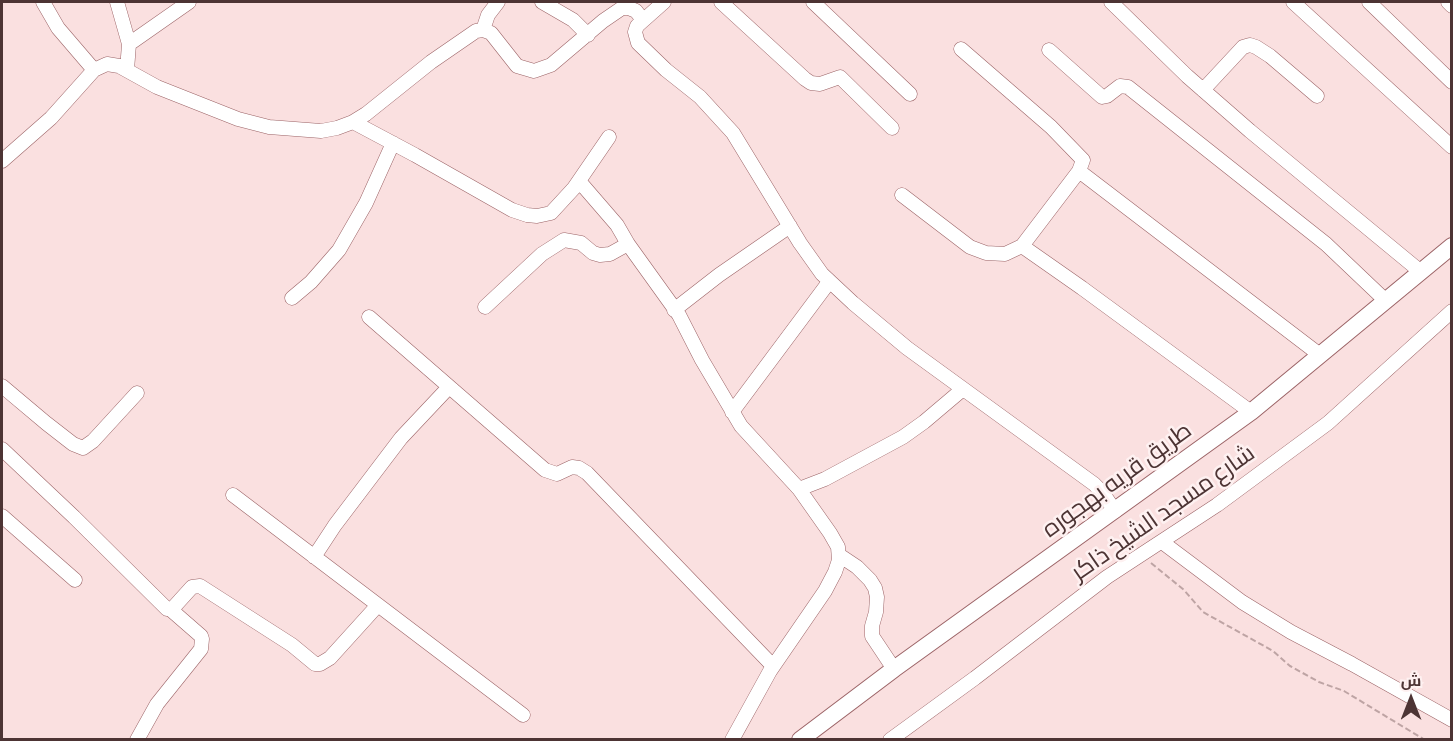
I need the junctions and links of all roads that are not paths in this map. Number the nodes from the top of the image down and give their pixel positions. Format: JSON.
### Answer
{"nodes":[{"id":1,"x":43,"y":2,"type":"edge"},
{"id":2,"x":117,"y":2,"type":"edge"},
{"id":3,"x":189,"y":2,"type":"edge"},
{"id":4,"x":498,"y":2,"type":"edge"},
{"id":5,"x":542,"y":2,"type":"edge"},
{"id":6,"x":664,"y":2,"type":"edge"},
{"id":7,"x":721,"y":2,"type":"edge"},
{"id":8,"x":813,"y":2,"type":"edge"},
{"id":9,"x":1112,"y":2,"type":"edge"},
{"id":10,"x":1293,"y":2,"type":"edge"},
{"id":11,"x":1369,"y":2,"type":"edge"},
{"id":12,"x":1448,"y":2,"type":"edge"},
{"id":13,"x":1452,"y":6,"type":"edge"},
{"id":14,"x":643,"y":20,"type":"junction"},
{"id":15,"x":483,"y":30,"type":"junction"},
{"id":16,"x":588,"y":35,"type":"junction"},
{"id":17,"x":129,"y":44,"type":"junction"},
{"id":18,"x":961,"y":49,"type":"dead end"},
{"id":19,"x":1049,"y":50,"type":"dead end"},
{"id":20,"x":94,"y":70,"type":"junction"},
{"id":21,"x":127,"y":70,"type":"junction"},
{"id":22,"x":1452,"y":82,"type":"edge"},
{"id":23,"x":1203,"y":90,"type":"junction"},
{"id":24,"x":910,"y":94,"type":"dead end"},
{"id":25,"x":1317,"y":96,"type":"dead end"},
{"id":26,"x":353,"y":122,"type":"junction"},
{"id":27,"x":892,"y":128,"type":"dead end"},
{"id":28,"x":609,"y":136,"type":"dead end"},
{"id":29,"x":393,"y":143,"type":"junction"},
{"id":30,"x":1452,"y":147,"type":"edge"},
{"id":31,"x":2,"y":161,"type":"edge"},
{"id":32,"x":1080,"y":171,"type":"junction"},
{"id":33,"x":579,"y":181,"type":"junction"},
{"id":34,"x":902,"y":195,"type":"dead end"},
{"id":35,"x":790,"y":226,"type":"junction"},
{"id":36,"x":628,"y":244,"type":"junction"},
{"id":37,"x":1022,"y":246,"type":"junction"},
{"id":38,"x":1452,"y":246,"type":"edge"},
{"id":39,"x":1421,"y":272,"type":"junction"},
{"id":40,"x":829,"y":282,"type":"junction"},
{"id":41,"x":292,"y":298,"type":"dead end"},
{"id":42,"x":1386,"y":301,"type":"junction"},
{"id":43,"x":485,"y":307,"type":"dead end"},
{"id":44,"x":674,"y":310,"type":"junction"},
{"id":45,"x":1452,"y":311,"type":"edge"},
{"id":46,"x":369,"y":317,"type":"dead end"},
{"id":47,"x":1320,"y":356,"type":"junction"},
{"id":48,"x":2,"y":386,"type":"edge"},
{"id":49,"x":449,"y":387,"type":"junction"},
{"id":50,"x":963,"y":389,"type":"junction"},
{"id":51,"x":137,"y":393,"type":"dead end"},
{"id":52,"x":732,"y":412,"type":"junction"},
{"id":53,"x":1251,"y":412,"type":"junction"},
{"id":54,"x":2,"y":449,"type":"edge"},
{"id":55,"x":799,"y":489,"type":"junction"},
{"id":56,"x":233,"y":495,"type":"dead end"},
{"id":57,"x":1115,"y":511,"type":"junction"},
{"id":58,"x":2,"y":516,"type":"edge"},
{"id":59,"x":1162,"y":542,"type":"junction"},
{"id":60,"x":839,"y":555,"type":"junction"},
{"id":61,"x":314,"y":557,"type":"junction"},
{"id":62,"x":75,"y":580,"type":"dead end"},
{"id":63,"x":378,"y":605,"type":"junction"},
{"id":64,"x":170,"y":609,"type":"junction"},
{"id":65,"x":773,"y":666,"type":"junction"},
{"id":66,"x":894,"y":669,"type":"junction"},
{"id":67,"x":523,"y":715,"type":"dead end"},
{"id":68,"x":1452,"y":720,"type":"edge"},
{"id":69,"x":137,"y":740,"type":"edge"},
{"id":70,"x":732,"y":740,"type":"edge"},
{"id":71,"x":800,"y":740,"type":"edge"},
{"id":72,"x":890,"y":740,"type":"edge"}],
"edges":[{"from":1,"to":20,"type":"street"},
{"from":2,"to":17,"type":"street"},
{"from":3,"to":17,"type":"street"},
{"from":4,"to":15,"type":"street"},
{"from":5,"to":16,"type":"street"},
{"from":6,"to":14,"type":"street"},
{"from":7,"to":27,"type":"street"},
{"from":8,"to":24,"type":"street"},
{"from":9,"to":23,"type":"street"},
{"from":10,"to":30,"type":"street"},
{"from":11,"to":22,"type":"street"},
{"from":12,"to":13,"type":"street"},
{"from":14,"to":16,"type":"street"},
{"from":14,"to":35,"type":"street"},
{"from":15,"to":16,"type":"street"},
{"from":15,"to":26,"type":"street"},
{"from":17,"to":21,"type":"street"},
{"from":18,"to":32,"type":"street"},
{"from":19,"to":42,"type":"street"},
{"from":20,"to":21,"type":"street"},
{"from":20,"to":31,"type":"street"},
{"from":21,"to":26,"type":"street"},
{"from":23,"to":25,"type":"street"},
{"from":23,"to":39,"type":"street"},
{"from":26,"to":29,"type":"street"},
{"from":28,"to":33,"type":"street"},
{"from":29,"to":33,"type":"street"},
{"from":29,"to":41,"type":"street"},
{"from":32,"to":37,"type":"street"},
{"from":32,"to":47,"type":"street"},
{"from":33,"to":36,"type":"street"},
{"from":34,"to":37,"type":"street"},
{"from":35,"to":40,"type":"street"},
{"from":35,"to":44,"type":"street"},
{"from":36,"to":43,"type":"street"},
{"from":36,"to":44,"type":"street"},
{"from":37,"to":53,"type":"street"},
{"from":38,"to":39,"type":"street","name":"طريق قريه بهجوره"},
{"from":39,"to":42,"type":"street","name":"طريق قريه بهجوره"},
{"from":40,"to":50,"type":"street"},
{"from":40,"to":52,"type":"street"},
{"from":42,"to":47,"type":"street","name":"طريق قريه بهجوره"},
{"from":44,"to":52,"type":"street"},
{"from":45,"to":59,"type":"street","name":"شارع مسجد الشيخ ذاكر"},
{"from":46,"to":49,"type":"street"},
{"from":47,"to":53,"type":"street","name":"طريق قريه بهجوره"},
{"from":48,"to":51,"type":"street"},
{"from":49,"to":61,"type":"street"},
{"from":49,"to":65,"type":"street"},
{"from":50,"to":55,"type":"street"},
{"from":50,"to":57,"type":"street"},
{"from":52,"to":55,"type":"street"},
{"from":53,"to":57,"type":"street","name":"طريق قريه بهجوره"},
{"from":54,"to":64,"type":"street"},
{"from":55,"to":60,"type":"street"},
{"from":56,"to":61,"type":"street"},
{"from":57,"to":66,"type":"street","name":"طريق قريه بهجوره"},
{"from":58,"to":62,"type":"street"},
{"from":59,"to":68,"type":"street"},
{"from":59,"to":72,"type":"street","name":"شارع مسجد الشيخ ذاكر"},
{"from":60,"to":65,"type":"street"},
{"from":60,"to":66,"type":"street"},
{"from":61,"to":63,"type":"street"},
{"from":63,"to":64,"type":"street"},
{"from":63,"to":67,"type":"street"},
{"from":64,"to":69,"type":"street"},
{"from":65,"to":70,"type":"street"},
{"from":66,"to":71,"type":"street","name":"طريق قريه بهجوره"}]}
